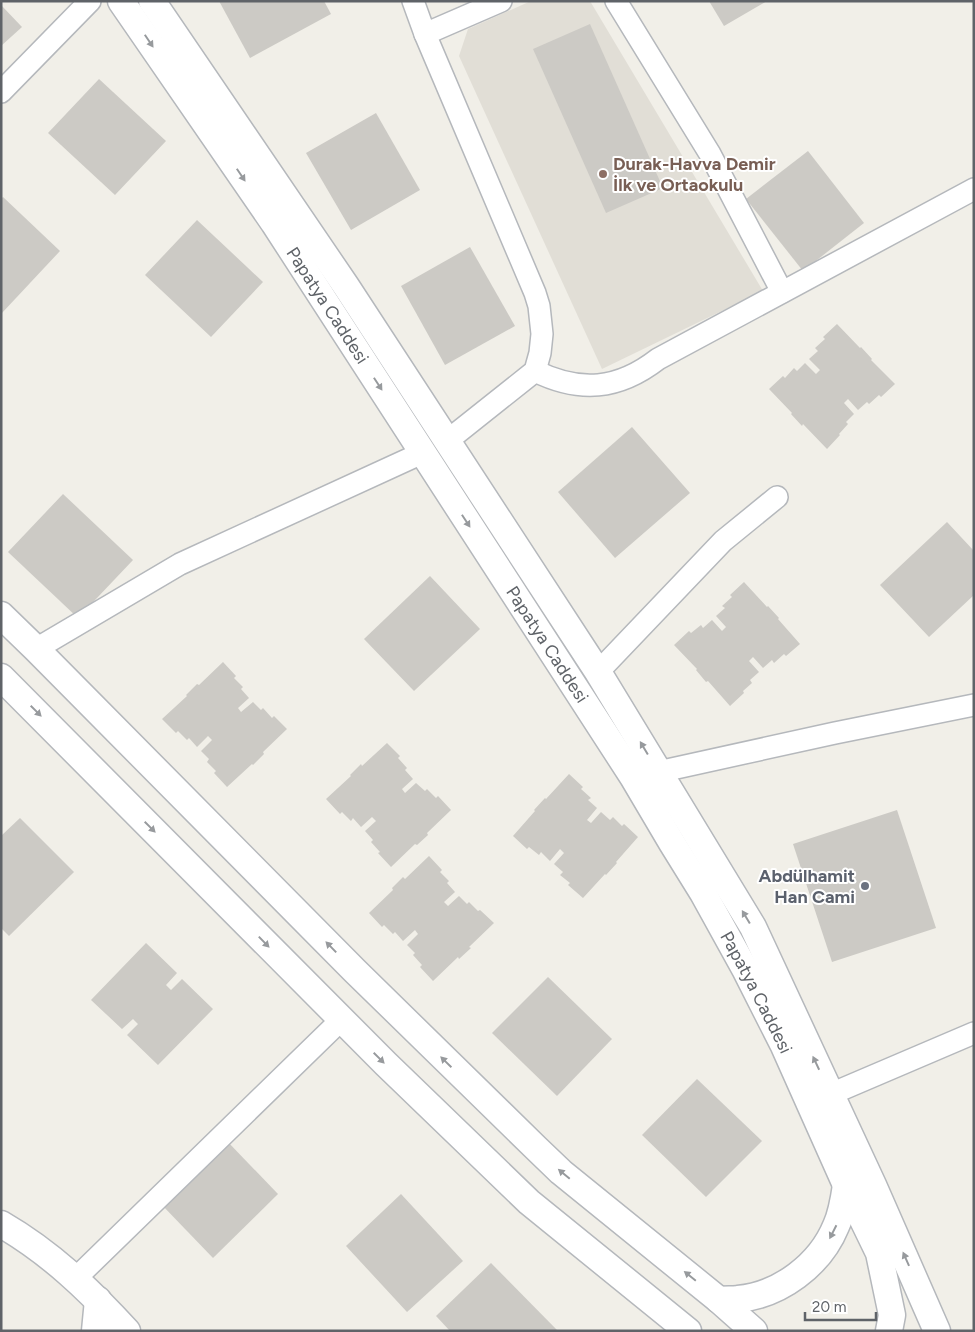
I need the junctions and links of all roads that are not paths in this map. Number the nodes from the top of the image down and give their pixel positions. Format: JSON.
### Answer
{"nodes":[{"id":1,"x":90,"y":1,"type":"edge"},
{"id":2,"x":121,"y":1,"type":"edge"},
{"id":3,"x":152,"y":1,"type":"edge"},
{"id":4,"x":413,"y":1,"type":"edge"},
{"id":5,"x":501,"y":1,"type":"edge"},
{"id":6,"x":616,"y":1,"type":"edge"},
{"id":7,"x":426,"y":34,"type":"junction"},
{"id":8,"x":1,"y":92,"type":"edge"},
{"id":9,"x":974,"y":189,"type":"edge"},
{"id":10,"x":782,"y":292,"type":"junction"},
{"id":11,"x":535,"y":371,"type":"junction"},
{"id":12,"x":447,"y":441,"type":"junction"},
{"id":13,"x":422,"y":452,"type":"junction"},
{"id":14,"x":777,"y":497,"type":"dead end"},
{"id":15,"x":1,"y":616,"type":"edge"},
{"id":16,"x":36,"y":648,"type":"junction"},
{"id":17,"x":598,"y":672,"type":"junction"},
{"id":18,"x":1,"y":677,"type":"edge"},
{"id":19,"x":578,"y":691,"type":"junction"},
{"id":20,"x":974,"y":705,"type":"edge"},
{"id":21,"x":658,"y":772,"type":"junction"},
{"id":22,"x":341,"y":1020,"type":"junction"},
{"id":23,"x":974,"y":1033,"type":"edge"},
{"id":24,"x":830,"y":1094,"type":"junction"},
{"id":25,"x":846,"y":1185,"type":"junction"},
{"id":26,"x":1,"y":1224,"type":"edge"},
{"id":27,"x":75,"y":1279,"type":"junction"},
{"id":28,"x":98,"y":1300,"type":"junction"},
{"id":29,"x":719,"y":1300,"type":"junction"},
{"id":30,"x":925,"y":1304,"type":"junction"},
{"id":31,"x":95,"y":1331,"type":"edge"},
{"id":32,"x":127,"y":1331,"type":"edge"},
{"id":33,"x":688,"y":1331,"type":"edge"},
{"id":34,"x":754,"y":1331,"type":"edge"},
{"id":35,"x":889,"y":1331,"type":"edge"},
{"id":36,"x":927,"y":1331,"type":"edge"},
{"id":37,"x":937,"y":1331,"type":"edge"}],
"edges":[{"from":1,"to":8,"type":"street"},
{"from":2,"to":13,"type":"street","name":"Papatya Caddesi","one_way":true},
{"from":3,"to":12,"type":"street","name":"Papatya Caddesi"},
{"from":4,"to":7,"type":"street"},
{"from":5,"to":7,"type":"street"},
{"from":6,"to":10,"type":"street"},
{"from":7,"to":11,"type":"street"},
{"from":9,"to":10,"type":"street"},
{"from":10,"to":11,"type":"street"},
{"from":11,"to":12,"type":"street"},
{"from":12,"to":13,"type":"street"},
{"from":12,"to":17,"type":"street","name":"Papatya Caddesi"},
{"from":13,"to":16,"type":"street"},
{"from":13,"to":19,"type":"street","name":"Papatya Caddesi","one_way":true},
{"from":14,"to":17,"type":"street"},
{"from":15,"to":16,"type":"street"},
{"from":29,"to":16,"type":"street","one_way":true},
{"from":17,"to":19,"type":"street"},
{"from":21,"to":17,"type":"street","name":"Papatya Caddesi","one_way":true},
{"from":18,"to":22,"type":"street","one_way":true},
{"from":19,"to":25,"type":"street","name":"Papatya Caddesi"},
{"from":20,"to":21,"type":"street"},
{"from":24,"to":21,"type":"street","name":"Papatya Caddesi","one_way":true},
{"from":22,"to":27,"type":"street"},
{"from":22,"to":33,"type":"street","one_way":true},
{"from":23,"to":24,"type":"street"},
{"from":30,"to":24,"type":"street","name":"Papatya Caddesi","one_way":true},
{"from":25,"to":29,"type":"street","one_way":true},
{"from":25,"to":35,"type":"street","name":"Papatya Caddesi"},
{"from":26,"to":27,"type":"street"},
{"from":27,"to":28,"type":"street"},
{"from":28,"to":31,"type":"street"},
{"from":28,"to":32,"type":"street"},
{"from":29,"to":34,"type":"street"},
{"from":30,"to":36,"type":"street"},
{"from":30,"to":37,"type":"street","name":"Papatya Caddesi"}]}
